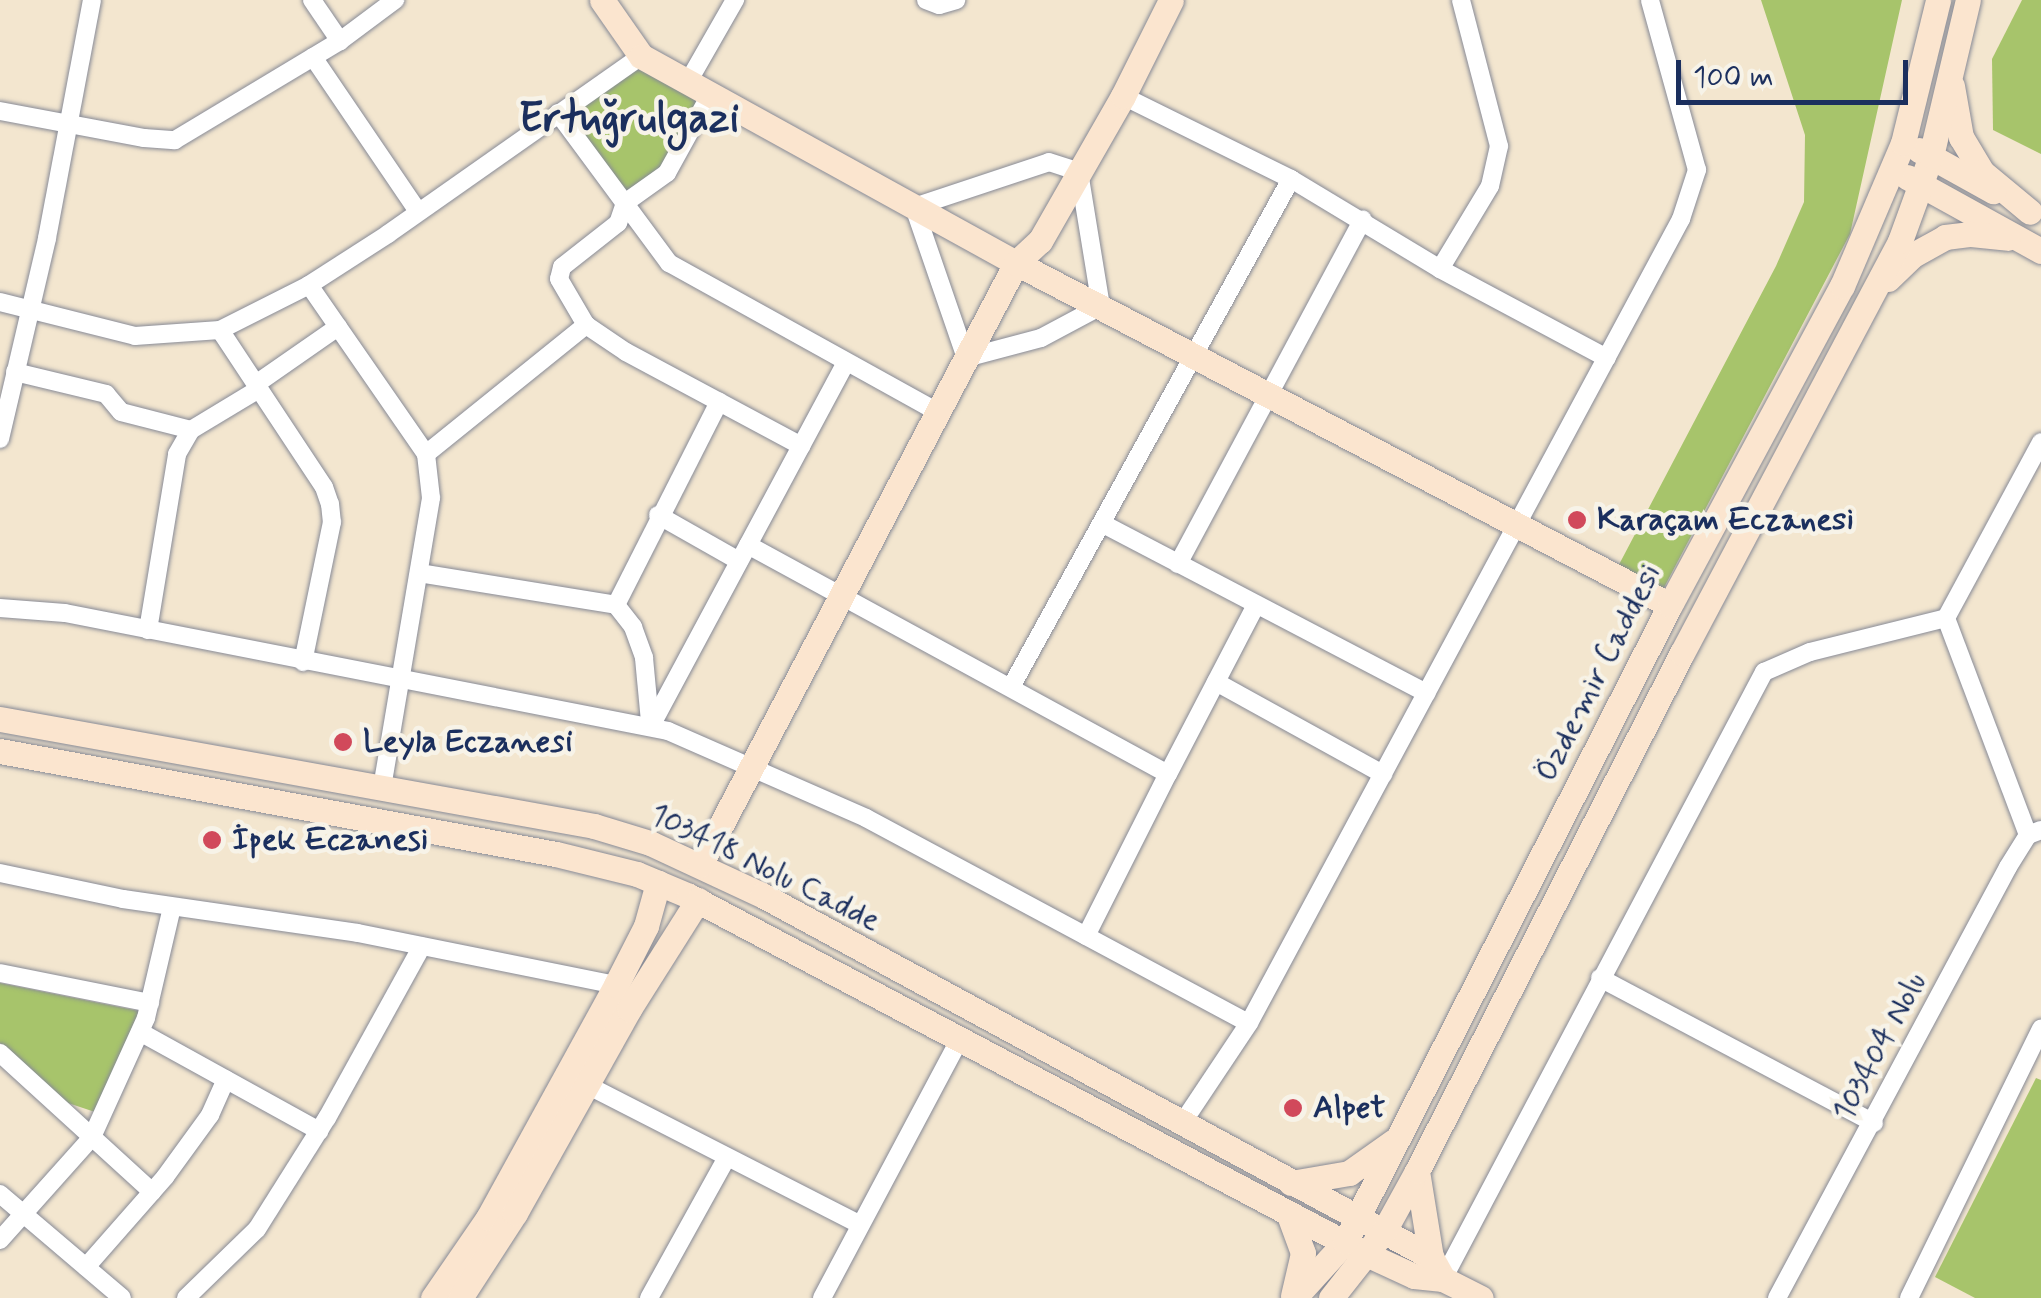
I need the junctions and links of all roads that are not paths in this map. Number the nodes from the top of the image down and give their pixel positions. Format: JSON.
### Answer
{"nodes":[{"id":1,"x":92,"y":0,"type":"edge"},
{"id":2,"x":312,"y":0,"type":"edge"},
{"id":3,"x":395,"y":0,"type":"edge"},
{"id":4,"x":602,"y":0,"type":"edge"},
{"id":5,"x":735,"y":0,"type":"edge"},
{"id":6,"x":926,"y":0,"type":"edge"},
{"id":7,"x":956,"y":0,"type":"edge"},
{"id":8,"x":1170,"y":0,"type":"edge"},
{"id":9,"x":1461,"y":0,"type":"edge"},
{"id":10,"x":1650,"y":0,"type":"edge"},
{"id":11,"x":1938,"y":0,"type":"edge"},
{"id":12,"x":1968,"y":0,"type":"edge"},
{"id":13,"x":340,"y":42,"type":"junction"},
{"id":14,"x":641,"y":56,"type":"junction"},
{"id":15,"x":313,"y":57,"type":"junction"},
{"id":16,"x":1950,"y":76,"type":"junction"},
{"id":17,"x":699,"y":88,"type":"junction"},
{"id":18,"x":1123,"y":96,"type":"junction"},
{"id":19,"x":0,"y":111,"type":"edge"},
{"id":20,"x":558,"y":112,"type":"junction"},
{"id":21,"x":69,"y":122,"type":"junction"},
{"id":22,"x":1903,"y":142,"type":"junction"},
{"id":23,"x":1931,"y":156,"type":"junction"},
{"id":24,"x":1894,"y":170,"type":"junction"},
{"id":25,"x":1079,"y":172,"type":"junction"},
{"id":26,"x":1291,"y":179,"type":"junction"},
{"id":27,"x":1922,"y":184,"type":"junction"},
{"id":28,"x":625,"y":203,"type":"junction"},
{"id":29,"x":914,"y":207,"type":"junction"},
{"id":30,"x":417,"y":210,"type":"junction"},
{"id":31,"x":2036,"y":215,"type":"edge"},
{"id":32,"x":1363,"y":219,"type":"junction"},
{"id":33,"x":2031,"y":246,"type":"edge"},
{"id":34,"x":1016,"y":263,"type":"junction"},
{"id":35,"x":1440,"y":268,"type":"junction"},
{"id":36,"x":309,"y":285,"type":"junction"},
{"id":37,"x":1874,"y":293,"type":"junction"},
{"id":38,"x":0,"y":302,"type":"edge"},
{"id":39,"x":1101,"y":306,"type":"junction"},
{"id":40,"x":30,"y":308,"type":"junction"},
{"id":41,"x":586,"y":324,"type":"junction"},
{"id":42,"x":338,"y":327,"type":"junction"},
{"id":43,"x":220,"y":330,"type":"junction"},
{"id":44,"x":1192,"y":355,"type":"junction"},
{"id":45,"x":966,"y":358,"type":"junction"},
{"id":46,"x":1608,"y":358,"type":"junction"},
{"id":47,"x":846,"y":362,"type":"junction"},
{"id":48,"x":16,"y":372,"type":"junction"},
{"id":49,"x":258,"y":387,"type":"junction"},
{"id":50,"x":1268,"y":395,"type":"junction"},
{"id":51,"x":718,"y":402,"type":"junction"},
{"id":52,"x":938,"y":412,"type":"junction"},
{"id":53,"x":190,"y":430,"type":"junction"},
{"id":54,"x":0,"y":438,"type":"edge"},
{"id":55,"x":2041,"y":442,"type":"edge"},
{"id":56,"x":802,"y":446,"type":"junction"},
{"id":57,"x":426,"y":454,"type":"junction"},
{"id":58,"x":658,"y":515,"type":"junction"},
{"id":59,"x":1102,"y":524,"type":"junction"},
{"id":60,"x":1518,"y":525,"type":"junction"},
{"id":61,"x":744,"y":553,"type":"junction"},
{"id":62,"x":1178,"y":564,"type":"junction"},
{"id":63,"x":420,"y":573,"type":"junction"},
{"id":64,"x":842,"y":594,"type":"junction"},
{"id":65,"x":616,"y":605,"type":"junction"},
{"id":66,"x":1670,"y":605,"type":"junction"},
{"id":67,"x":1254,"y":607,"type":"junction"},
{"id":68,"x":0,"y":608,"type":"edge"},
{"id":69,"x":1946,"y":618,"type":"junction"},
{"id":70,"x":148,"y":630,"type":"junction"},
{"id":71,"x":303,"y":662,"type":"junction"},
{"id":72,"x":403,"y":679,"type":"junction"},
{"id":73,"x":1216,"y":682,"type":"junction"},
{"id":74,"x":1010,"y":687,"type":"junction"},
{"id":75,"x":1426,"y":693,"type":"junction"},
{"id":76,"x":0,"y":719,"type":"edge"},
{"id":77,"x":650,"y":726,"type":"junction"},
{"id":78,"x":0,"y":751,"type":"edge"},
{"id":79,"x":750,"y":771,"type":"junction"},
{"id":80,"x":1168,"y":774,"type":"junction"},
{"id":81,"x":1383,"y":774,"type":"junction"},
{"id":82,"x":382,"y":788,"type":"junction"},
{"id":83,"x":2034,"y":833,"type":"edge"},
{"id":84,"x":700,"y":865,"type":"junction"},
{"id":85,"x":0,"y":873,"type":"edge"},
{"id":86,"x":658,"y":882,"type":"junction"},
{"id":87,"x":698,"y":900,"type":"junction"},
{"id":88,"x":172,"y":906,"type":"junction"},
{"id":89,"x":1086,"y":936,"type":"junction"},
{"id":90,"x":422,"y":946,"type":"junction"},
{"id":91,"x":0,"y":973,"type":"edge"},
{"id":92,"x":1600,"y":978,"type":"junction"},
{"id":93,"x":616,"y":986,"type":"junction"},
{"id":94,"x":150,"y":1003,"type":"junction"},
{"id":95,"x":1249,"y":1023,"type":"junction"},
{"id":96,"x":2041,"y":1029,"type":"edge"},
{"id":97,"x":140,"y":1032,"type":"junction"},
{"id":98,"x":959,"y":1040,"type":"junction"},
{"id":99,"x":0,"y":1053,"type":"edge"},
{"id":100,"x":2033,"y":1064,"type":"edge"},
{"id":101,"x":226,"y":1080,"type":"junction"},
{"id":102,"x":587,"y":1085,"type":"junction"},
{"id":103,"x":1411,"y":1117,"type":"junction"},
{"id":104,"x":1874,"y":1124,"type":"junction"},
{"id":105,"x":1181,"y":1125,"type":"junction"},
{"id":106,"x":318,"y":1131,"type":"junction"},
{"id":107,"x":92,"y":1137,"type":"junction"},
{"id":108,"x":727,"y":1157,"type":"junction"},
{"id":109,"x":1417,"y":1170,"type":"junction"},
{"id":110,"x":1291,"y":1183,"type":"junction"},
{"id":111,"x":152,"y":1192,"type":"junction"},
{"id":112,"x":0,"y":1194,"type":"edge"},
{"id":113,"x":23,"y":1214,"type":"junction"},
{"id":114,"x":1289,"y":1215,"type":"junction"},
{"id":115,"x":1358,"y":1218,"type":"junction"},
{"id":116,"x":860,"y":1226,"type":"junction"},
{"id":117,"x":1384,"y":1231,"type":"junction"},
{"id":118,"x":0,"y":1240,"type":"edge"},
{"id":119,"x":1355,"y":1248,"type":"junction"},
{"id":120,"x":86,"y":1267,"type":"junction"},
{"id":121,"x":1437,"y":1268,"type":"junction"},
{"id":122,"x":1401,"y":1270,"type":"junction"},
{"id":123,"x":1336,"y":1293,"type":"edge"},
{"id":124,"x":122,"y":1298,"type":"edge"},
{"id":125,"x":186,"y":1298,"type":"edge"},
{"id":126,"x":432,"y":1298,"type":"edge"},
{"id":127,"x":460,"y":1298,"type":"edge"},
{"id":128,"x":649,"y":1298,"type":"edge"},
{"id":129,"x":822,"y":1298,"type":"edge"},
{"id":130,"x":1292,"y":1298,"type":"edge"},
{"id":131,"x":1481,"y":1298,"type":"edge"},
{"id":132,"x":1777,"y":1298,"type":"edge"},
{"id":133,"x":1909,"y":1298,"type":"edge"}],
"edges":[{"from":1,"to":21,"type":"street"},
{"from":2,"to":13,"type":"street"},
{"from":3,"to":13,"type":"street"},
{"from":4,"to":14,"type":"main road"},
{"from":5,"to":17,"type":"street"},
{"from":6,"to":7,"type":"street"},
{"from":8,"to":18,"type":"main road"},
{"from":9,"to":35,"type":"street"},
{"from":10,"to":46,"type":"street"},
{"from":11,"to":22,"type":"main road","name":"Özdemir Caddesi"},
{"from":12,"to":16,"type":"main road","name":"Özdemir Caddesi"},
{"from":13,"to":15,"type":"street"},
{"from":14,"to":17,"type":"main road"},
{"from":14,"to":20,"type":"street"},
{"from":15,"to":21,"type":"street"},
{"from":15,"to":30,"type":"street"},
{"from":16,"to":23,"type":"main road","name":"Özdemir Caddesi"},
{"from":16,"to":31,"type":"main road"},
{"from":17,"to":28,"type":"street"},
{"from":17,"to":29,"type":"main road"},
{"from":18,"to":25,"type":"main road"},
{"from":18,"to":26,"type":"street"},
{"from":19,"to":21,"type":"street"},
{"from":20,"to":28,"type":"street"},
{"from":20,"to":30,"type":"street"},
{"from":21,"to":40,"type":"street"},
{"from":22,"to":23,"type":"main road"},
{"from":22,"to":24,"type":"main road","name":"Özdemir Caddesi"},
{"from":23,"to":27,"type":"main road","name":"Özdemir Caddesi"},
{"from":23,"to":31,"type":"main road"},
{"from":24,"to":27,"type":"main road"},
{"from":24,"to":66,"type":"main road","name":"Özdemir Caddesi"},
{"from":25,"to":29,"type":"street"},
{"from":25,"to":34,"type":"main road"},
{"from":25,"to":39,"type":"street"},
{"from":26,"to":32,"type":"street"},
{"from":26,"to":44,"type":"street"},
{"from":27,"to":33,"type":"main road"},
{"from":27,"to":37,"type":"main road","name":"Özdemir Caddesi"},
{"from":28,"to":41,"type":"street"},
{"from":28,"to":47,"type":"street"},
{"from":29,"to":34,"type":"main road"},
{"from":29,"to":45,"type":"street"},
{"from":30,"to":36,"type":"street"},
{"from":32,"to":35,"type":"street"},
{"from":32,"to":50,"type":"street"},
{"from":33,"to":37,"type":"main road"},
{"from":34,"to":39,"type":"main road"},
{"from":34,"to":45,"type":"main road"},
{"from":35,"to":46,"type":"street"},
{"from":36,"to":42,"type":"street"},
{"from":36,"to":43,"type":"street"},
{"from":37,"to":109,"type":"main road","name":"Özdemir Caddesi"},
{"from":38,"to":40,"type":"street"},
{"from":39,"to":44,"type":"main road"},
{"from":39,"to":45,"type":"street"},
{"from":40,"to":43,"type":"street"},
{"from":40,"to":48,"type":"street"},
{"from":41,"to":51,"type":"street"},
{"from":41,"to":57,"type":"street"},
{"from":42,"to":49,"type":"street"},
{"from":42,"to":57,"type":"street"},
{"from":43,"to":49,"type":"street"},
{"from":44,"to":50,"type":"main road"},
{"from":44,"to":59,"type":"street"},
{"from":45,"to":52,"type":"main road"},
{"from":46,"to":60,"type":"street"},
{"from":47,"to":52,"type":"street"},
{"from":47,"to":56,"type":"street"},
{"from":48,"to":53,"type":"street"},
{"from":48,"to":54,"type":"street"},
{"from":49,"to":53,"type":"street"},
{"from":49,"to":71,"type":"street"},
{"from":50,"to":60,"type":"main road"},
{"from":50,"to":62,"type":"street"},
{"from":51,"to":56,"type":"street"},
{"from":51,"to":58,"type":"street"},
{"from":52,"to":64,"type":"main road"},
{"from":53,"to":70,"type":"street"},
{"from":55,"to":69,"type":"street"},
{"from":56,"to":61,"type":"street"},
{"from":57,"to":63,"type":"street"},
{"from":58,"to":61,"type":"street"},
{"from":58,"to":65,"type":"street"},
{"from":59,"to":62,"type":"street"},
{"from":59,"to":74,"type":"street"},
{"from":60,"to":66,"type":"main road"},
{"from":60,"to":75,"type":"street"},
{"from":61,"to":64,"type":"street"},
{"from":61,"to":77,"type":"street"},
{"from":62,"to":67,"type":"street"},
{"from":63,"to":65,"type":"street"},
{"from":63,"to":72,"type":"street"},
{"from":64,"to":74,"type":"street"},
{"from":64,"to":79,"type":"main road"},
{"from":65,"to":77,"type":"street"},
{"from":66,"to":103,"type":"main road","name":"Özdemir Caddesi"},
{"from":67,"to":73,"type":"street"},
{"from":67,"to":75,"type":"street"},
{"from":68,"to":70,"type":"street"},
{"from":69,"to":83,"type":"street"},
{"from":69,"to":92,"type":"street"},
{"from":70,"to":71,"type":"street"},
{"from":71,"to":72,"type":"street"},
{"from":72,"to":77,"type":"street"},
{"from":72,"to":82,"type":"street"},
{"from":73,"to":80,"type":"street"},
{"from":73,"to":81,"type":"street"},
{"from":74,"to":80,"type":"street"},
{"from":75,"to":81,"type":"street"},
{"from":76,"to":82,"type":"main road","name":"103418 Nolu Cadde"},
{"from":77,"to":79,"type":"street"},
{"from":78,"to":86,"type":"main road"},
{"from":79,"to":84,"type":"main road"},
{"from":79,"to":89,"type":"street"},
{"from":80,"to":89,"type":"street"},
{"from":81,"to":95,"type":"street"},
{"from":82,"to":84,"type":"main road","name":"103418 Nolu Cadde"},
{"from":83,"to":104,"type":"street","name":"103404 Nolu"},
{"from":84,"to":105,"type":"main road","name":"103418 Nolu Cadde"},
{"from":85,"to":88,"type":"street"},
{"from":86,"to":87,"type":"main road"},
{"from":86,"to":93,"type":"main road"},
{"from":87,"to":98,"type":"main road"},
{"from":87,"to":102,"type":"main road"},
{"from":88,"to":90,"type":"street"},
{"from":88,"to":94,"type":"street"},
{"from":89,"to":95,"type":"street"},
{"from":90,"to":93,"type":"street"},
{"from":90,"to":106,"type":"street"},
{"from":91,"to":94,"type":"street"},
{"from":92,"to":104,"type":"street"},
{"from":92,"to":121,"type":"street"},
{"from":93,"to":126,"type":"main road"},
{"from":94,"to":97,"type":"street"},
{"from":95,"to":105,"type":"street"},
{"from":96,"to":100,"type":"street"},
{"from":97,"to":101,"type":"street"},
{"from":97,"to":107,"type":"street"},
{"from":98,"to":114,"type":"main road"},
{"from":98,"to":116,"type":"street"},
{"from":99,"to":107,"type":"street"},
{"from":100,"to":133,"type":"street"},
{"from":101,"to":106,"type":"street"},
{"from":101,"to":111,"type":"street"},
{"from":102,"to":108,"type":"street"},
{"from":102,"to":127,"type":"main road"},
{"from":103,"to":110,"type":"main road"},
{"from":103,"to":115,"type":"main road","name":"Özdemir Caddesi"},
{"from":104,"to":132,"type":"street","name":"103404 Nolu"},
{"from":105,"to":110,"type":"main road","name":"103418 Nolu Cadde"},
{"from":106,"to":125,"type":"street"},
{"from":107,"to":111,"type":"street"},
{"from":107,"to":113,"type":"street"},
{"from":108,"to":116,"type":"street"},
{"from":108,"to":128,"type":"street"},
{"from":109,"to":117,"type":"main road","name":"Özdemir Caddesi"},
{"from":109,"to":121,"type":"main road"},
{"from":110,"to":115,"type":"main road","name":"103418 Nolu Cadde"},
{"from":111,"to":120,"type":"street"},
{"from":112,"to":113,"type":"street"},
{"from":113,"to":118,"type":"street"},
{"from":113,"to":120,"type":"street"},
{"from":114,"to":119,"type":"main road"},
{"from":114,"to":130,"type":"main road"},
{"from":115,"to":117,"type":"main road","name":"103418 Nolu Cadde"},
{"from":115,"to":119,"type":"main road","name":"Özdemir Caddesi"},
{"from":116,"to":129,"type":"street"},
{"from":117,"to":119,"type":"main road","name":"Özdemir Caddesi"},
{"from":117,"to":121,"type":"main road","name":"103418 Nolu Cadde"},
{"from":119,"to":122,"type":"main road"},
{"from":119,"to":123,"type":"main road"},
{"from":119,"to":130,"type":"main road","name":"Özdemir Caddesi"},
{"from":120,"to":124,"type":"street"},
{"from":121,"to":122,"type":"main road"},
{"from":121,"to":131,"type":"main road"},
{"from":122,"to":123,"type":"main road"}]}
